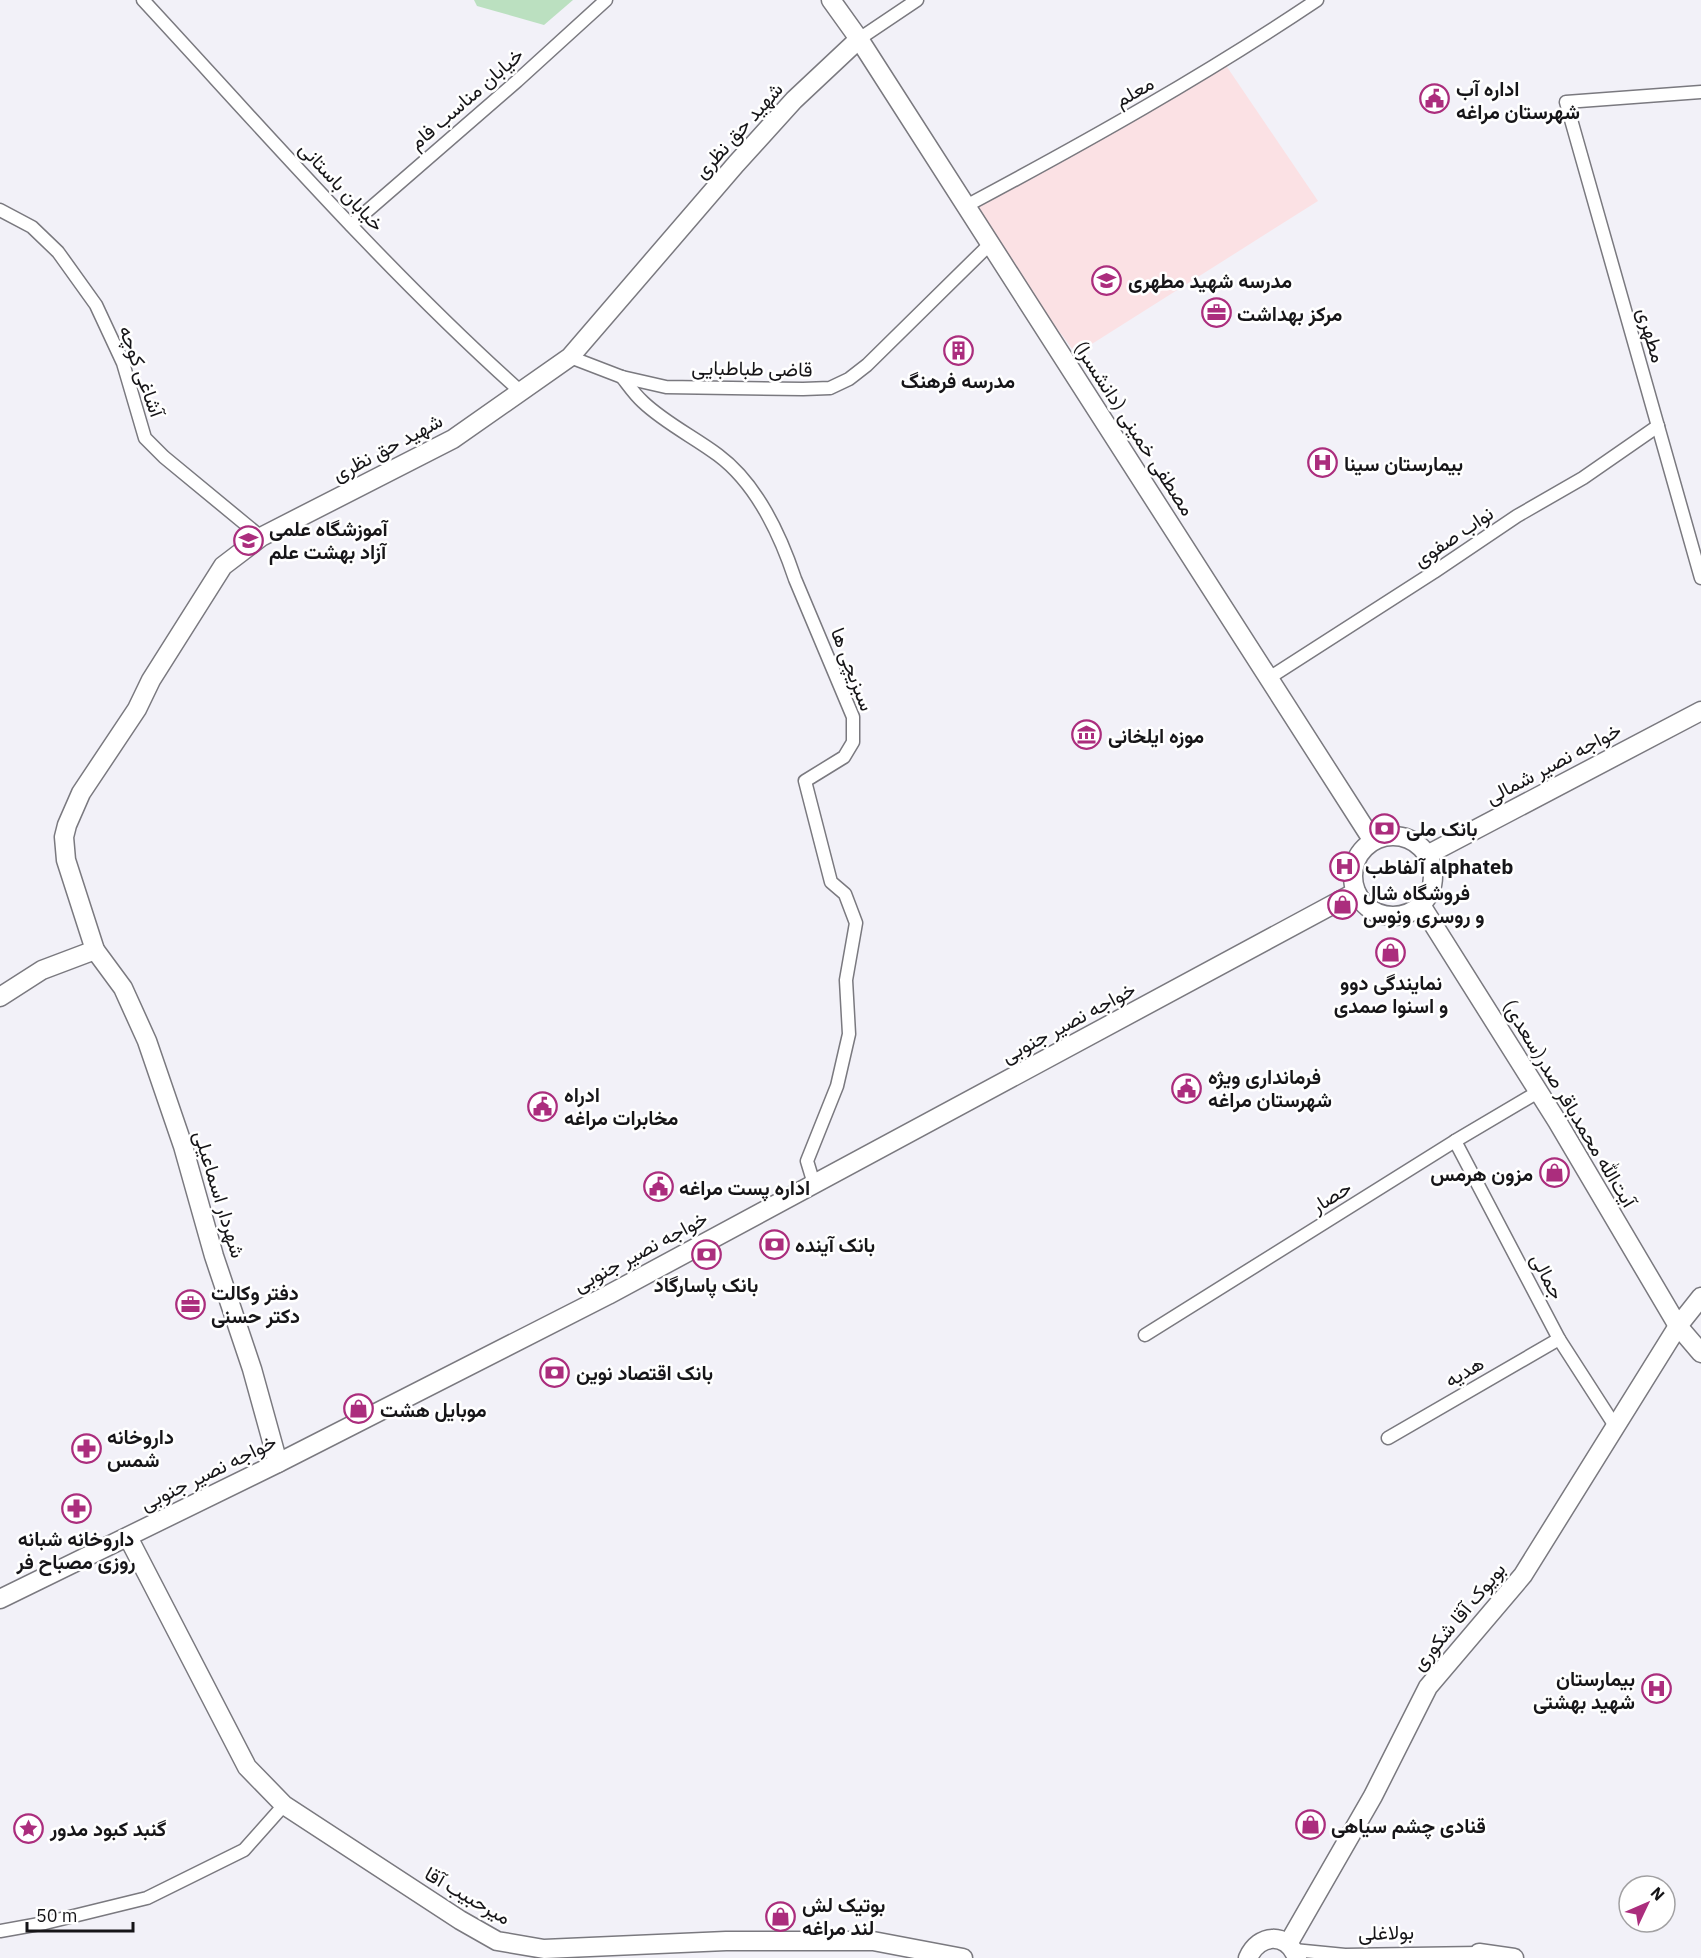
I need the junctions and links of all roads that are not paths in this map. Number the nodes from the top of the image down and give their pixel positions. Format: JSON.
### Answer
{"nodes":[{"id":1,"x":143,"y":0,"type":"edge"},
{"id":2,"x":606,"y":0,"type":"edge"},
{"id":3,"x":831,"y":0,"type":"edge"},
{"id":4,"x":917,"y":0,"type":"edge"},
{"id":5,"x":1317,"y":0,"type":"edge"},
{"id":6,"x":859,"y":39,"type":"junction"},
{"id":7,"x":1701,"y":92,"type":"edge"},
{"id":8,"x":966,"y":206,"type":"junction"},
{"id":9,"x":0,"y":210,"type":"edge"},
{"id":10,"x":351,"y":225,"type":"junction"},
{"id":11,"x":990,"y":244,"type":"junction"},
{"id":12,"x":570,"y":357,"type":"junction"},
{"id":13,"x":622,"y":377,"type":"junction"},
{"id":14,"x":520,"y":391,"type":"junction"},
{"id":15,"x":1658,"y":426,"type":"junction"},
{"id":16,"x":261,"y":537,"type":"junction"},
{"id":17,"x":1701,"y":578,"type":"edge"},
{"id":18,"x":1269,"y":678,"type":"junction"},
{"id":19,"x":1701,"y":711,"type":"edge"},
{"id":20,"x":1373,"y":841,"type":"junction"},
{"id":21,"x":1427,"y":855,"type":"junction"},
{"id":22,"x":1356,"y":892,"type":"junction"},
{"id":23,"x":1421,"y":905,"type":"junction"},
{"id":24,"x":95,"y":950,"type":"junction"},
{"id":25,"x":0,"y":997,"type":"edge"},
{"id":26,"x":1538,"y":1092,"type":"junction"},
{"id":27,"x":1455,"y":1141,"type":"junction"},
{"id":28,"x":814,"y":1184,"type":"junction"},
{"id":29,"x":1701,"y":1297,"type":"edge"},
{"id":30,"x":1678,"y":1326,"type":"junction"},
{"id":31,"x":1145,"y":1335,"type":"dead end"},
{"id":32,"x":1559,"y":1339,"type":"junction"},
{"id":33,"x":1701,"y":1353,"type":"edge"},
{"id":34,"x":1615,"y":1426,"type":"junction"},
{"id":35,"x":1388,"y":1438,"type":"dead end"},
{"id":36,"x":278,"y":1463,"type":"junction"},
{"id":37,"x":128,"y":1537,"type":"junction"},
{"id":38,"x":0,"y":1599,"type":"edge"},
{"id":39,"x":284,"y":1805,"type":"junction"},
{"id":40,"x":0,"y":1931,"type":"edge"},
{"id":41,"x":1293,"y":1950,"type":"edge"},
{"id":42,"x":1477,"y":1955,"type":"edge"},
{"id":43,"x":963,"y":1958,"type":"edge"},
{"id":44,"x":1248,"y":1958,"type":"edge"},
{"id":45,"x":1514,"y":1958,"type":"edge"}],
"edges":[{"from":1,"to":10,"type":"street","name":"خیابان باستانی"},
{"from":2,"to":10,"type":"street","name":"خیابان مناسب فام"},
{"from":3,"to":6,"type":"street","name":"مصطفی خمینی (دانشسرا)"},
{"from":4,"to":6,"type":"street"},
{"from":5,"to":8,"type":"street","name":"معلم"},
{"from":6,"to":8,"type":"street","name":"مصطفی خمینی (دانشسرا)"},
{"from":6,"to":12,"type":"street","name":"شهید حق نظری"},
{"from":7,"to":15,"type":"street","name":"مطهری"},
{"from":8,"to":11,"type":"street","name":"مصطفی خمینی (دانشسرا)"},
{"from":9,"to":16,"type":"street","name":"آشاغی کوچه"},
{"from":10,"to":14,"type":"street","name":"خیابان باستانی"},
{"from":11,"to":13,"type":"street","name":"قاضی طباطبایی"},
{"from":11,"to":18,"type":"street","name":"مصطفی خمینی (دانشسرا)"},
{"from":12,"to":13,"type":"street","name":"قاضی طباطبایی"},
{"from":12,"to":14,"type":"street","name":"شهید حق نظری"},
{"from":13,"to":28,"type":"street","name":"سبزیچی ها"},
{"from":14,"to":16,"type":"street","name":"شهید حق نظری"},
{"from":15,"to":17,"type":"street","name":"مطهری"},
{"from":15,"to":18,"type":"street","name":"نواب صفوی"},
{"from":16,"to":24,"type":"street","name":"شهید حق نظری"},
{"from":18,"to":20,"type":"street","name":"مصطفی خمینی (دانشسرا)"},
{"from":19,"to":21,"type":"street","name":"خواجه نصیر شمالی"},
{"from":20,"to":21,"type":"street"},
{"from":20,"to":22,"type":"street"},
{"from":21,"to":23,"type":"street"},
{"from":22,"to":23,"type":"street"},
{"from":22,"to":28,"type":"street","name":"خواجه نصیر جنوبی"},
{"from":23,"to":26,"type":"street","name":"آیت‌الله محمدباقر صدر(سعدی)"},
{"from":24,"to":25,"type":"street"},
{"from":24,"to":36,"type":"street","name":"شهردار اسماعیلی"},
{"from":26,"to":27,"type":"street","name":"حصار"},
{"from":26,"to":30,"type":"street","name":"آیت‌الله محمدباقر صدر(سعدی)"},
{"from":27,"to":31,"type":"street","name":"حصار"},
{"from":27,"to":32,"type":"street","name":"جمالی"},
{"from":28,"to":36,"type":"street","name":"خواجه نصیر جنوبی"},
{"from":29,"to":30,"type":"street","name":"بویوک آقا شکوری"},
{"from":30,"to":33,"type":"street","name":"آیت‌الله محمدباقر صدر(سعدی)"},
{"from":30,"to":34,"type":"street","name":"بویوک آقا شکوری"},
{"from":32,"to":34,"type":"street","name":"جمالی"},
{"from":32,"to":35,"type":"street","name":"هدیه"},
{"from":34,"to":41,"type":"street","name":"بویوک آقا شکوری"},
{"from":36,"to":37,"type":"street","name":"خواجه نصیر جنوبی"},
{"from":37,"to":38,"type":"street","name":"خواجه نصیر جنوبی"},
{"from":37,"to":39,"type":"street","name":"میرحبیب آقا"},
{"from":39,"to":40,"type":"street"},
{"from":39,"to":43,"type":"street","name":"میرحبیب آقا"},
{"from":41,"to":42,"type":"street","name":"بولاغلی"},
{"from":41,"to":44,"type":"street"},
{"from":42,"to":45,"type":"street","name":"بولاغلی"}]}
